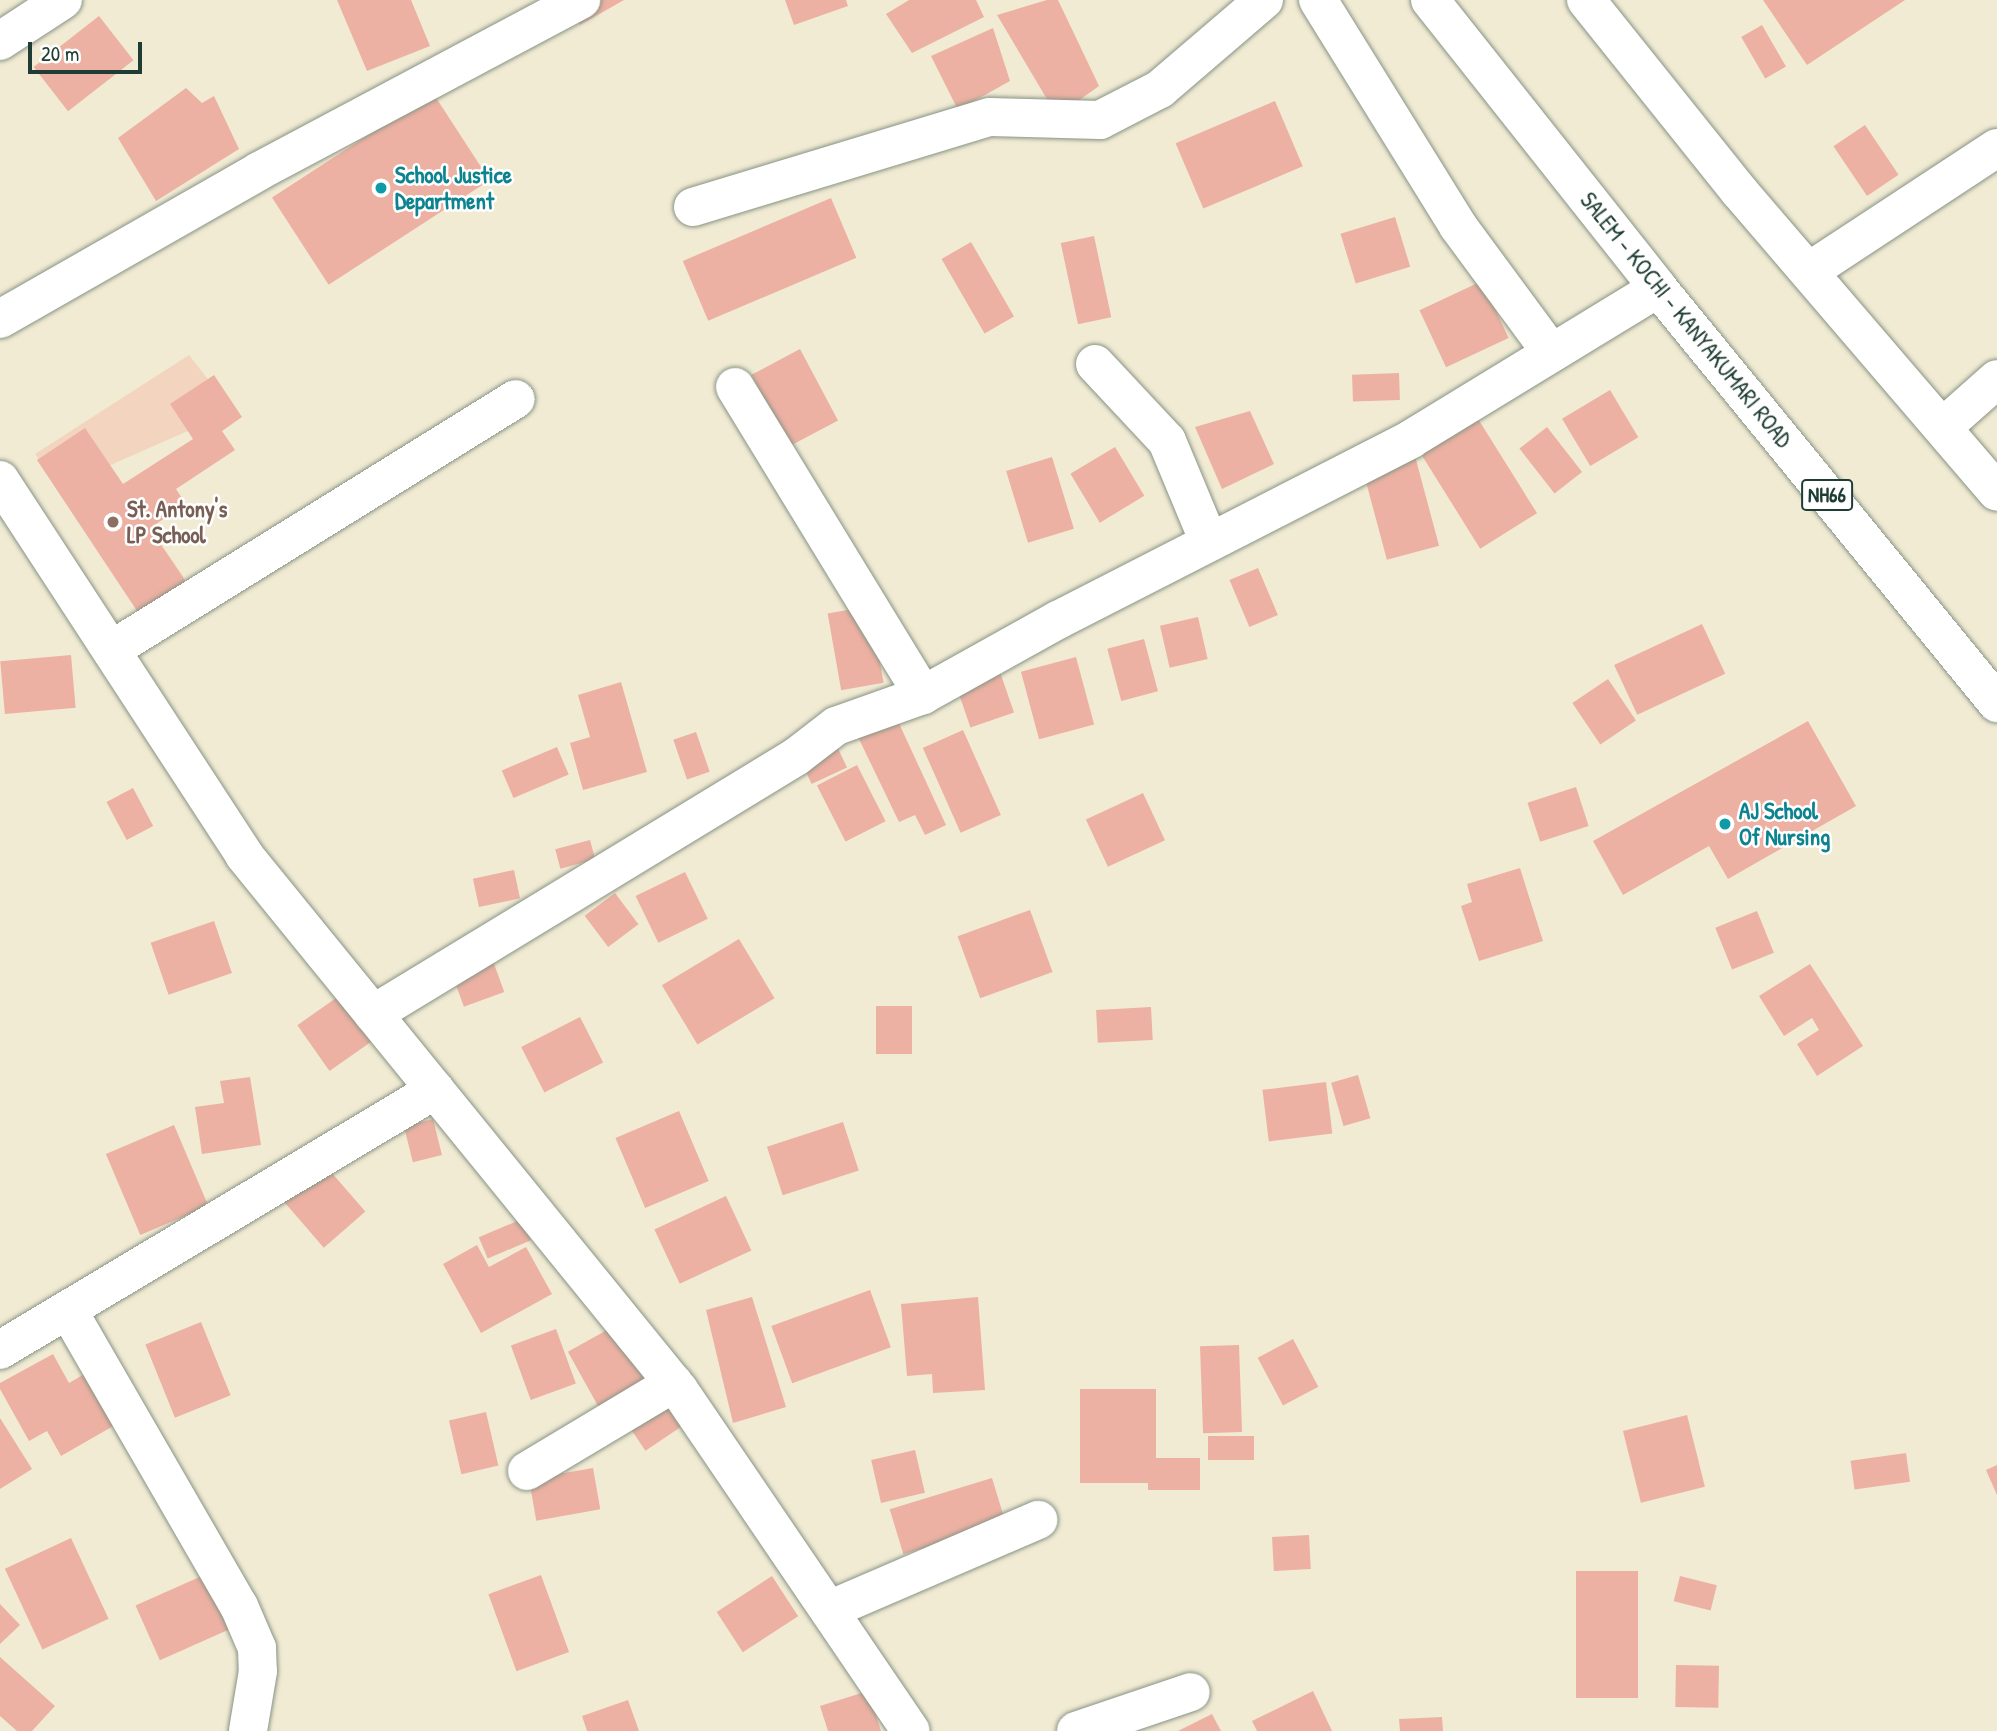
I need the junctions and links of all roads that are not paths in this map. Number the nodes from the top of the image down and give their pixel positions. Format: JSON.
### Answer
{"nodes":[{"id":1,"x":63,"y":0,"type":"edge"},
{"id":2,"x":581,"y":0,"type":"edge"},
{"id":3,"x":1264,"y":0,"type":"edge"},
{"id":4,"x":1318,"y":0,"type":"edge"},
{"id":5,"x":1430,"y":0,"type":"edge"},
{"id":6,"x":1586,"y":0,"type":"edge"},
{"id":7,"x":0,"y":41,"type":"edge"},
{"id":8,"x":1997,"y":148,"type":"edge"},
{"id":9,"x":693,"y":207,"type":"dead end"},
{"id":10,"x":1811,"y":270,"type":"junction"},
{"id":11,"x":1657,"y":288,"type":"junction"},
{"id":12,"x":0,"y":320,"type":"edge"},
{"id":13,"x":1551,"y":352,"type":"junction"},
{"id":14,"x":1095,"y":364,"type":"dead end"},
{"id":15,"x":1997,"y":379,"type":"edge"},
{"id":16,"x":735,"y":387,"type":"dead end"},
{"id":17,"x":516,"y":399,"type":"dead end"},
{"id":18,"x":1943,"y":427,"type":"junction"},
{"id":19,"x":0,"y":480,"type":"edge"},
{"id":20,"x":1997,"y":492,"type":"edge"},
{"id":21,"x":1209,"y":542,"type":"junction"},
{"id":22,"x":111,"y":650,"type":"junction"},
{"id":23,"x":923,"y":695,"type":"junction"},
{"id":24,"x":1997,"y":703,"type":"edge"},
{"id":25,"x":373,"y":1014,"type":"junction"},
{"id":26,"x":435,"y":1090,"type":"junction"},
{"id":27,"x":69,"y":1312,"type":"junction"},
{"id":28,"x":0,"y":1350,"type":"edge"},
{"id":29,"x":674,"y":1383,"type":"junction"},
{"id":30,"x":527,"y":1471,"type":"dead end"},
{"id":31,"x":1038,"y":1520,"type":"dead end"},
{"id":32,"x":829,"y":1609,"type":"junction"},
{"id":33,"x":1191,"y":1692,"type":"dead end"},
{"id":34,"x":248,"y":1731,"type":"edge"},
{"id":35,"x":911,"y":1731,"type":"edge"},
{"id":36,"x":1076,"y":1731,"type":"edge"}],
"edges":[{"from":1,"to":7,"type":"main road"},
{"from":2,"to":12,"type":"main road"},
{"from":3,"to":9,"type":"main road"},
{"from":4,"to":13,"type":"main road"},
{"from":5,"to":11,"type":"main road","name":"SALEM - KOCHI - KANYAKUMARI ROAD","number":"NH66"},
{"from":6,"to":10,"type":"main road"},
{"from":8,"to":10,"type":"main road"},
{"from":10,"to":18,"type":"main road"},
{"from":11,"to":13,"type":"main road"},
{"from":11,"to":24,"type":"main road","name":"SALEM - KOCHI - KANYAKUMARI ROAD","number":"NH66"},
{"from":13,"to":21,"type":"main road"},
{"from":14,"to":21,"type":"main road"},
{"from":15,"to":18,"type":"main road"},
{"from":16,"to":23,"type":"main road"},
{"from":17,"to":22,"type":"main road"},
{"from":18,"to":20,"type":"main road"},
{"from":19,"to":22,"type":"main road"},
{"from":21,"to":23,"type":"main road"},
{"from":22,"to":25,"type":"main road"},
{"from":23,"to":25,"type":"main road"},
{"from":25,"to":26,"type":"main road"},
{"from":26,"to":27,"type":"main road"},
{"from":26,"to":29,"type":"main road"},
{"from":27,"to":28,"type":"main road"},
{"from":27,"to":34,"type":"main road"},
{"from":29,"to":30,"type":"main road"},
{"from":29,"to":32,"type":"main road"},
{"from":31,"to":32,"type":"main road"},
{"from":32,"to":35,"type":"main road"},
{"from":33,"to":36,"type":"main road"}]}
